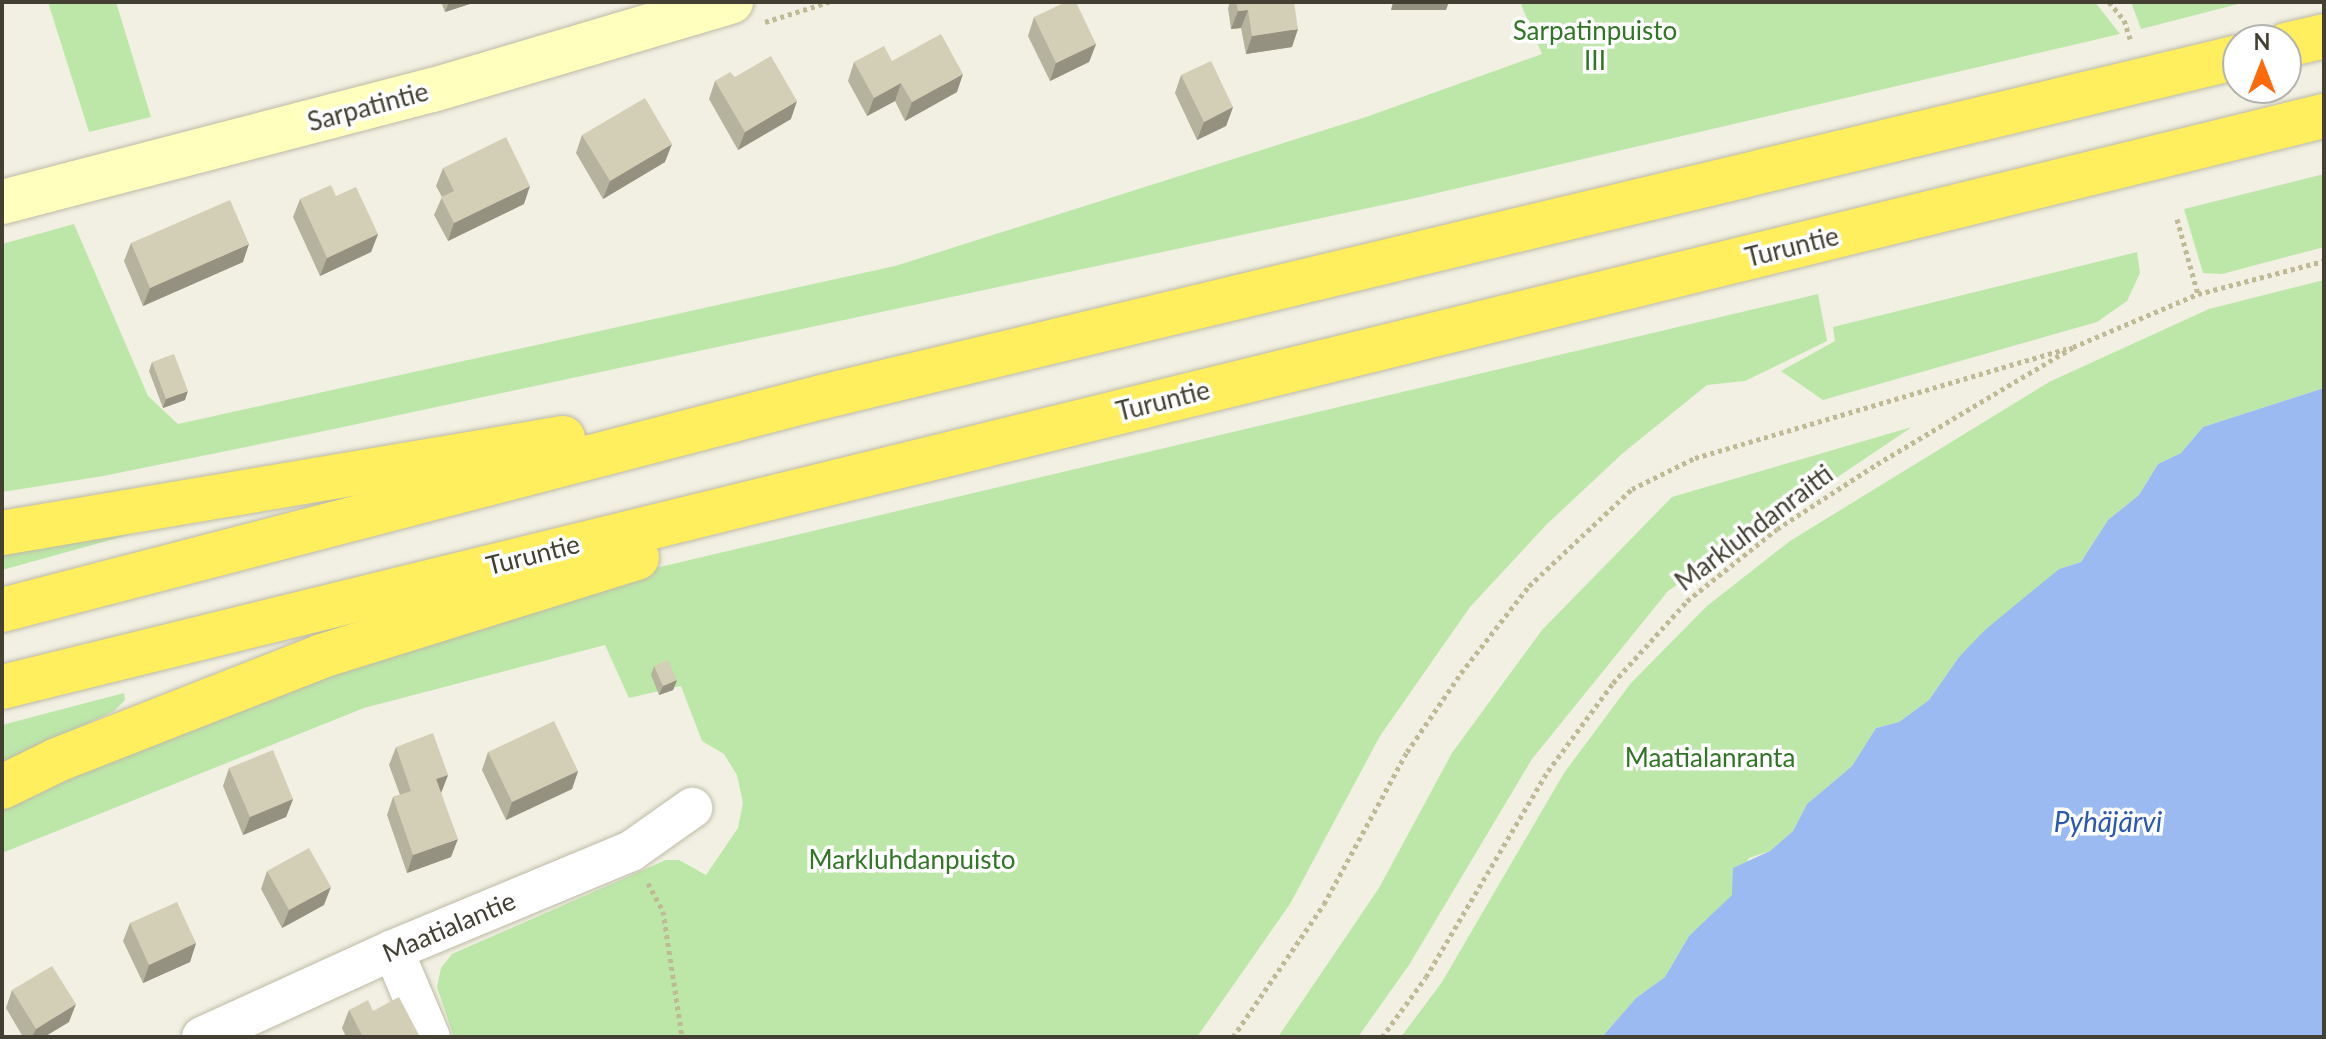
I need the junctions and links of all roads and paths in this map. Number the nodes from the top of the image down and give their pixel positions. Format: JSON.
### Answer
{"nodes":[{"id":1,"x":731,"y":2,"type":"edge"},
{"id":2,"x":2109,"y":2,"type":"edge"},
{"id":3,"x":2324,"y":36,"type":"edge"},
{"id":4,"x":2130,"y":39,"type":"dead end"},
{"id":5,"x":2302,"y":41,"type":"edge"},
{"id":6,"x":2222,"y":61,"type":"edge"},
{"id":7,"x":2324,"y":116,"type":"edge"},
{"id":8,"x":2,"y":202,"type":"edge"},
{"id":9,"x":2177,"y":219,"type":"dead end"},
{"id":10,"x":2324,"y":261,"type":"edge"},
{"id":11,"x":2198,"y":294,"type":"junction"},
{"id":12,"x":2073,"y":347,"type":"junction"},
{"id":13,"x":822,"y":397,"type":"junction"},
{"id":14,"x":1134,"y":408,"type":"junction"},
{"id":15,"x":2,"y":533,"type":"edge"},
{"id":16,"x":2,"y":610,"type":"edge"},
{"id":17,"x":2,"y":687,"type":"edge"},
{"id":18,"x":2,"y":787,"type":"edge"},
{"id":19,"x":692,"y":808,"type":"dead end"},
{"id":20,"x":631,"y":851,"type":"junction"},
{"id":21,"x":393,"y":950,"type":"junction"},
{"id":22,"x":202,"y":1037,"type":"edge"},
{"id":23,"x":430,"y":1037,"type":"edge"},
{"id":24,"x":682,"y":1037,"type":"edge"},
{"id":25,"x":1233,"y":1037,"type":"edge"},
{"id":26,"x":1382,"y":1037,"type":"edge"}],
"edges":[{"from":1,"to":8,"type":"main road","name":"Sarpatintie"},
{"from":2,"to":4,"type":"path"},
{"from":3,"to":5,"type":"highway"},
{"from":6,"to":13,"type":"highway"},
{"from":7,"to":14,"type":"highway","name":"Turuntie"},
{"from":9,"to":11,"type":"path"},
{"from":10,"to":11,"type":"path","name":"Markluhdanraitti"},
{"from":11,"to":12,"type":"path","name":"Markluhdanraitti"},
{"from":12,"to":25,"type":"path"},
{"from":12,"to":26,"type":"path","name":"Markluhdanraitti"},
{"from":13,"to":15,"type":"highway"},
{"from":13,"to":16,"type":"highway"},
{"from":14,"to":17,"type":"highway","name":"Turuntie"},
{"from":14,"to":18,"type":"highway"},
{"from":19,"to":20,"type":"street","name":"Maatialantie"},
{"from":20,"to":21,"type":"street","name":"Maatialantie"},
{"from":20,"to":24,"type":"path"},
{"from":21,"to":22,"type":"street","name":"Maatialantie"},
{"from":21,"to":23,"type":"street"}]}
